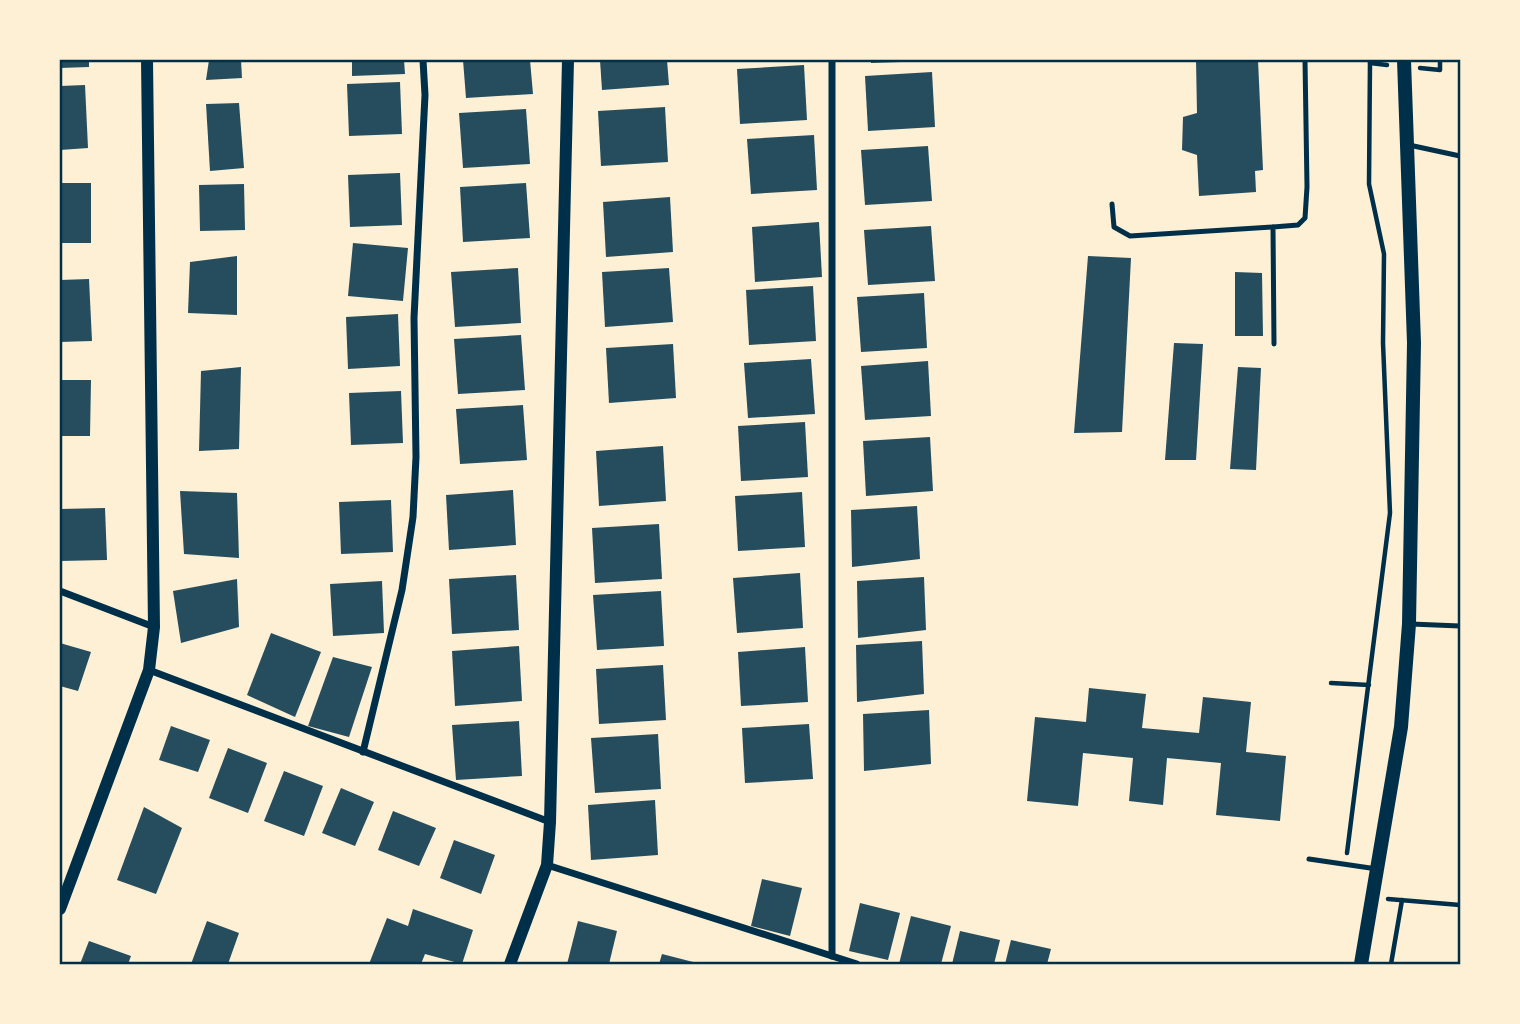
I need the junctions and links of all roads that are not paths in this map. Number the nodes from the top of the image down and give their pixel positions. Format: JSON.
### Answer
{"nodes":[{"id":1,"x":147,"y":60,"type":"edge"},
{"id":2,"x":423,"y":60,"type":"edge"},
{"id":3,"x":568,"y":60,"type":"edge"},
{"id":4,"x":832,"y":60,"type":"edge"},
{"id":5,"x":1304,"y":60,"type":"edge"},
{"id":6,"x":1404,"y":60,"type":"edge"},
{"id":7,"x":1409,"y":145,"type":"junction"},
{"id":8,"x":1461,"y":156,"type":"edge"},
{"id":9,"x":1112,"y":204,"type":"dead end"},
{"id":10,"x":1273,"y":227,"type":"junction"},
{"id":11,"x":1274,"y":344,"type":"dead end"},
{"id":12,"x":60,"y":591,"type":"edge"},
{"id":13,"x":1409,"y":624,"type":"junction"},
{"id":14,"x":1461,"y":626,"type":"edge"},
{"id":15,"x":153,"y":627,"type":"junction"},
{"id":16,"x":149,"y":670,"type":"junction"},
{"id":17,"x":363,"y":752,"type":"junction"},
{"id":18,"x":550,"y":822,"type":"junction"},
{"id":19,"x":1310,"y":859,"type":"dead end"},
{"id":20,"x":547,"y":865,"type":"junction"},
{"id":21,"x":1377,"y":869,"type":"junction"},
{"id":22,"x":60,"y":909,"type":"edge"},
{"id":23,"x":832,"y":956,"type":"junction"},
{"id":24,"x":510,"y":964,"type":"edge"},
{"id":25,"x":857,"y":964,"type":"edge"},
{"id":26,"x":1361,"y":964,"type":"edge"}],
"edges":[{"from":1,"to":15,"type":"street"},
{"from":2,"to":17,"type":"street"},
{"from":3,"to":18,"type":"street"},
{"from":4,"to":23,"type":"street"},
{"from":5,"to":10,"type":"lane"},
{"from":6,"to":7,"type":"main road"},
{"from":7,"to":8,"type":"lane"},
{"from":7,"to":13,"type":"main road"},
{"from":9,"to":10,"type":"lane"},
{"from":10,"to":11,"type":"lane"},
{"from":12,"to":15,"type":"street"},
{"from":13,"to":14,"type":"lane"},
{"from":13,"to":21,"type":"main road"},
{"from":15,"to":16,"type":"street"},
{"from":16,"to":17,"type":"street"},
{"from":16,"to":22,"type":"street"},
{"from":17,"to":18,"type":"street"},
{"from":18,"to":20,"type":"street"},
{"from":19,"to":21,"type":"lane"},
{"from":20,"to":23,"type":"street"},
{"from":20,"to":24,"type":"street"},
{"from":21,"to":26,"type":"main road"},
{"from":23,"to":25,"type":"street"}]}
